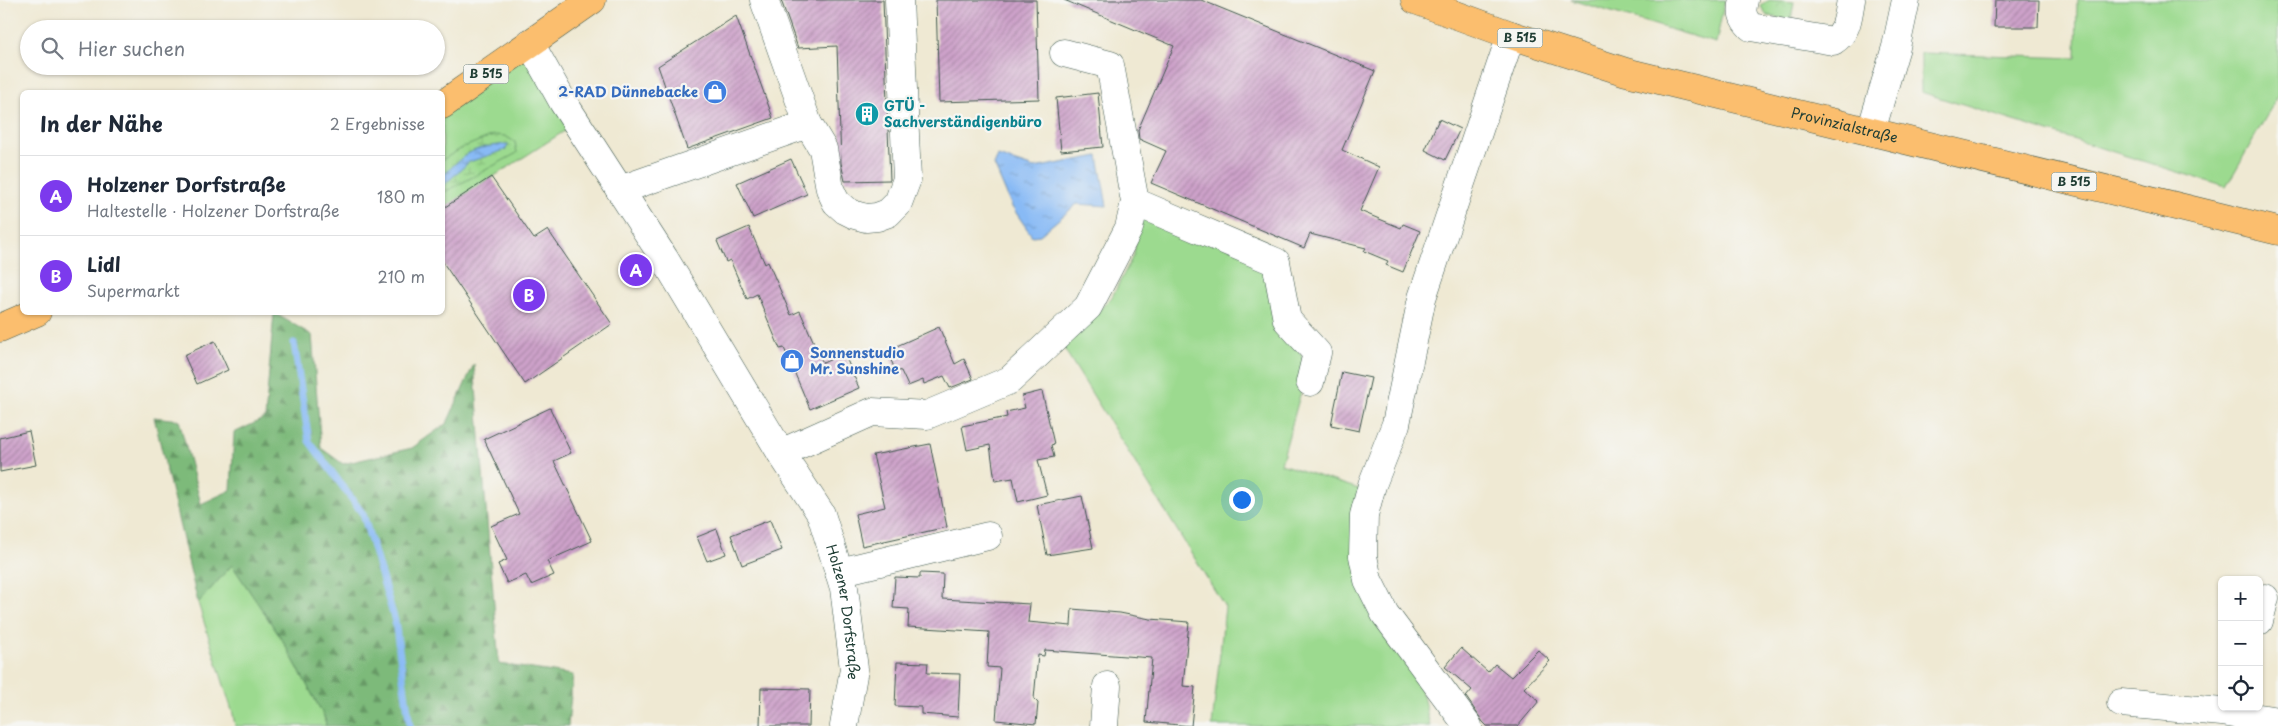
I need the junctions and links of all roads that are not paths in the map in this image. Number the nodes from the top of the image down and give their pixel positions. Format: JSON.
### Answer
{"nodes":[{"id":1,"x":592,"y":0,"type":"edge"},
{"id":2,"x":764,"y":0,"type":"edge"},
{"id":3,"x":899,"y":0,"type":"edge"},
{"id":4,"x":1415,"y":0,"type":"edge"},
{"id":5,"x":1744,"y":0,"type":"edge"},
{"id":6,"x":1851,"y":0,"type":"edge"},
{"id":7,"x":1906,"y":0,"type":"edge"},
{"id":8,"x":1511,"y":36,"type":"junction"},
{"id":9,"x":530,"y":43,"type":"junction"},
{"id":10,"x":1064,"y":53,"type":"dead end"},
{"id":11,"x":445,"y":103,"type":"edge"},
{"id":12,"x":808,"y":124,"type":"junction"},
{"id":13,"x":1871,"y":131,"type":"junction"},
{"id":14,"x":620,"y":190,"type":"junction"},
{"id":15,"x":1135,"y":202,"type":"junction"},
{"id":16,"x":2278,"y":231,"type":"edge"},
{"id":17,"x":30,"y":315,"type":"edge"},
{"id":18,"x":0,"y":328,"type":"edge"},
{"id":19,"x":1310,"y":382,"type":"dead end"},
{"id":20,"x":781,"y":453,"type":"junction"},
{"id":21,"x":988,"y":536,"type":"dead end"},
{"id":22,"x":839,"y":572,"type":"junction"},
{"id":23,"x":1107,"y":686,"type":"dead end"},
{"id":24,"x":2121,"y":703,"type":"dead end"},
{"id":25,"x":2218,"y":710,"type":"edge"},
{"id":26,"x":2234,"y":711,"type":"edge"},
{"id":27,"x":2278,"y":721,"type":"edge"},
{"id":28,"x":844,"y":726,"type":"edge"},
{"id":29,"x":1104,"y":726,"type":"edge"},
{"id":30,"x":1468,"y":726,"type":"edge"}],
"edges":[{"from":1,"to":9,"type":"main road","number":"B 515"},
{"from":2,"to":12,"type":"street"},
{"from":3,"to":12,"type":"street"},
{"from":4,"to":8,"type":"main road","name":"Provinzialstraße","number":"B 515"},
{"from":5,"to":6,"type":"street"},
{"from":7,"to":13,"type":"street"},
{"from":8,"to":13,"type":"main road","name":"Provinzialstraße","number":"B 515"},
{"from":8,"to":30,"type":"street"},
{"from":9,"to":11,"type":"main road","number":"B 515"},
{"from":9,"to":14,"type":"street","name":"Holzener Dorfstraße"},
{"from":10,"to":15,"type":"street"},
{"from":12,"to":14,"type":"street"},
{"from":13,"to":16,"type":"main road","name":"Provinzialstraße","number":"B 515"},
{"from":14,"to":20,"type":"street","name":"Holzener Dorfstraße"},
{"from":15,"to":19,"type":"street"},
{"from":15,"to":20,"type":"street"},
{"from":17,"to":18,"type":"main road"},
{"from":20,"to":22,"type":"street","name":"Holzener Dorfstraße"},
{"from":21,"to":22,"type":"street"},
{"from":22,"to":28,"type":"street","name":"Holzener Dorfstraße"},
{"from":23,"to":29,"type":"street"},
{"from":24,"to":25,"type":"street"},
{"from":26,"to":27,"type":"street"}]}
